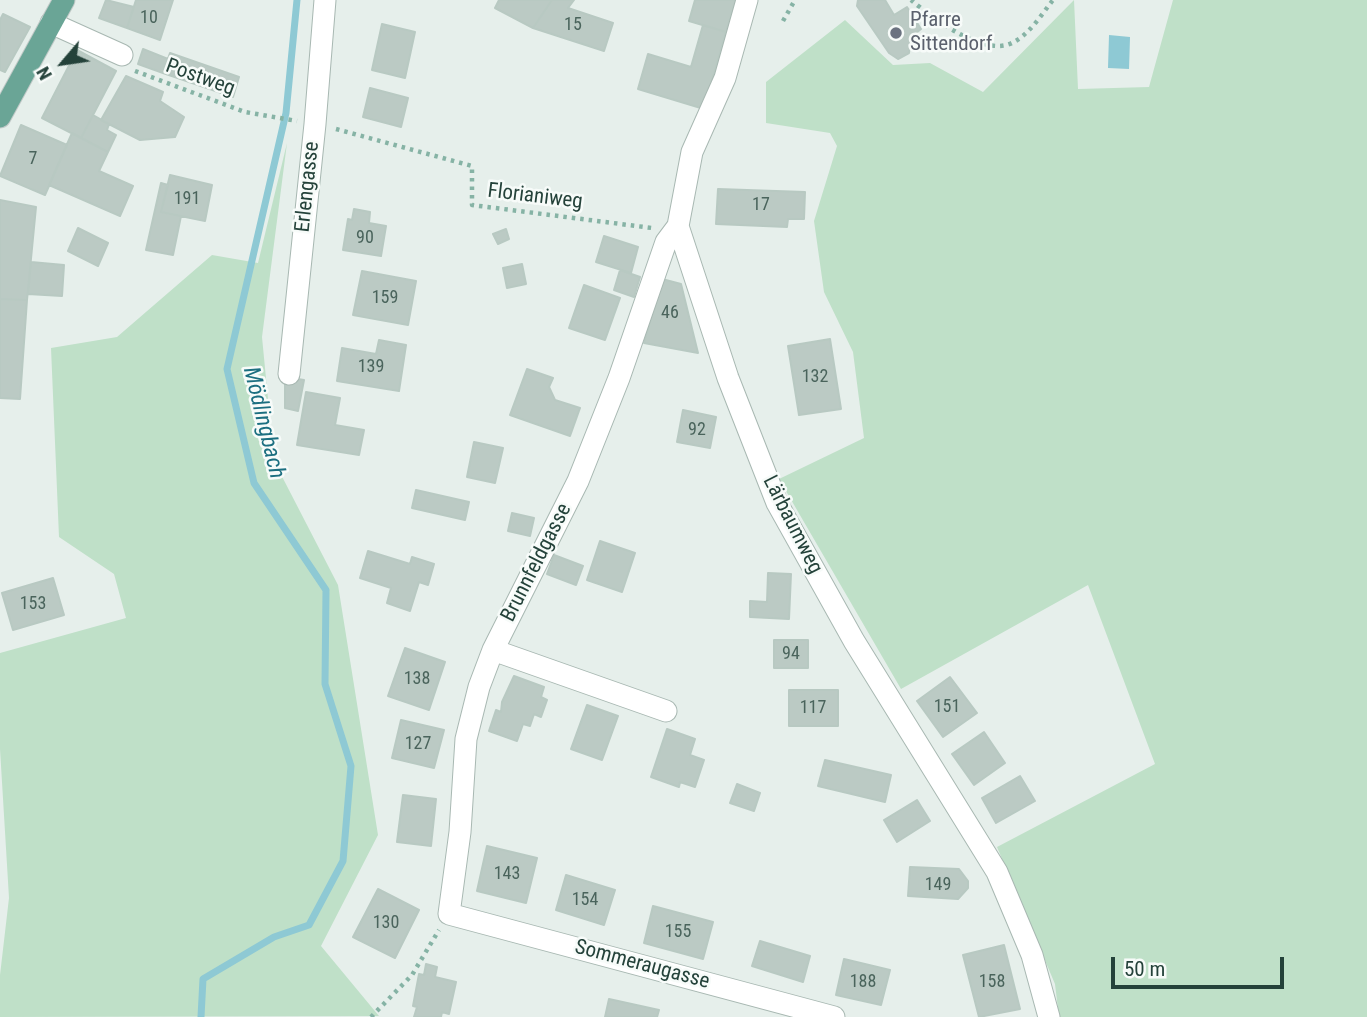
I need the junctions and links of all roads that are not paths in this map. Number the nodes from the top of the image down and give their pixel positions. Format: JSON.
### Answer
{"nodes":[{"id":1,"x":64,"y":0,"type":"edge"},
{"id":2,"x":325,"y":0,"type":"edge"},
{"id":3,"x":747,"y":0,"type":"edge"},
{"id":4,"x":51,"y":23,"type":"junction"},
{"id":5,"x":122,"y":55,"type":"road end"},
{"id":6,"x":0,"y":117,"type":"edge"},
{"id":7,"x":667,"y":228,"type":"junction"},
{"id":8,"x":289,"y":374,"type":"dead end"},
{"id":9,"x":493,"y":650,"type":"junction"},
{"id":10,"x":666,"y":711,"type":"dead end"},
{"id":11,"x":449,"y":914,"type":"joint"},
{"id":12,"x":834,"y":1017,"type":"edge"},
{"id":13,"x":1049,"y":1017,"type":"edge"}],
"edges":[{"from":1,"to":4,"type":"main road"},
{"from":2,"to":8,"type":"street","name":"Erlengasse"},
{"from":3,"to":7,"type":"street","name":"Lärbaumweg"},
{"from":4,"to":5,"type":"street"},
{"from":4,"to":6,"type":"main road"},
{"from":7,"to":9,"type":"street","name":"Brunnfeldgasse"},
{"from":7,"to":13,"type":"street","name":"Lärbaumweg"},
{"from":9,"to":10,"type":"street"},
{"from":9,"to":11,"type":"street","name":"Brunnfeldgasse"},
{"from":11,"to":12,"type":"street","name":"Sommeraugasse"}]}
